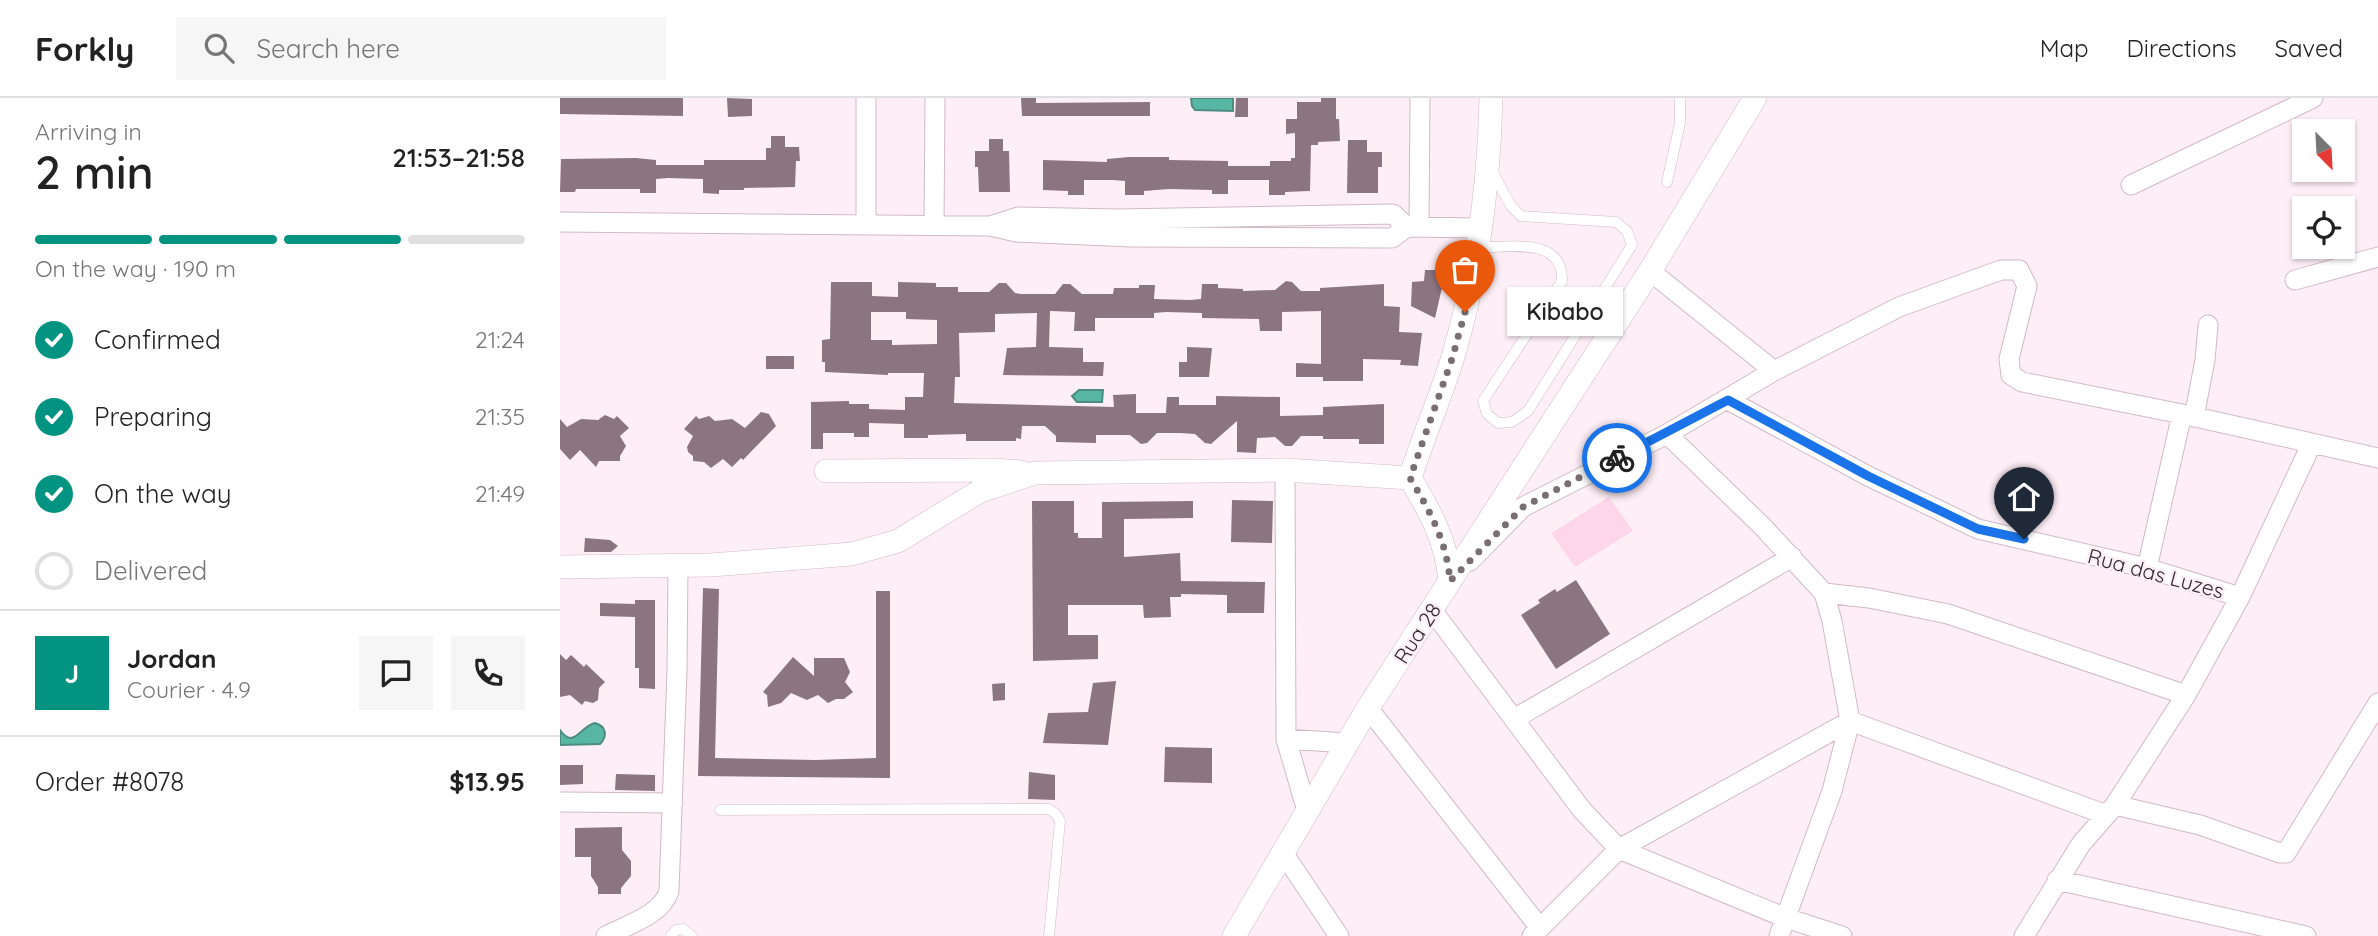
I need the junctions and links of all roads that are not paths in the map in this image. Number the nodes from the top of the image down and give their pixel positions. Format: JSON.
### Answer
{"nodes":[{"id":1,"x":866,"y":98,"type":"edge"},
{"id":2,"x":935,"y":98,"type":"edge"},
{"id":3,"x":1420,"y":98,"type":"edge"},
{"id":4,"x":1491,"y":98,"type":"edge"},
{"id":5,"x":1680,"y":98,"type":"edge"},
{"id":6,"x":1755,"y":98,"type":"edge"},
{"id":7,"x":2313,"y":98,"type":"edge"},
{"id":8,"x":1488,"y":164,"type":"junction"},
{"id":9,"x":1667,"y":182,"type":"dead end"},
{"id":10,"x":2131,"y":185,"type":"dead end"},
{"id":11,"x":560,"y":222,"type":"edge"},
{"id":12,"x":866,"y":225,"type":"junction"},
{"id":13,"x":934,"y":225,"type":"junction"},
{"id":14,"x":1413,"y":227,"type":"junction"},
{"id":15,"x":1480,"y":238,"type":"junction"},
{"id":16,"x":2378,"y":257,"type":"edge"},
{"id":17,"x":1650,"y":271,"type":"junction"},
{"id":18,"x":2295,"y":279,"type":"dead end"},
{"id":19,"x":2208,"y":325,"type":"dead end"},
{"id":20,"x":1774,"y":371,"type":"junction"},
{"id":21,"x":1728,"y":400,"type":"junction"},
{"id":22,"x":2188,"y":416,"type":"junction"},
{"id":23,"x":1667,"y":434,"type":"junction"},
{"id":24,"x":2311,"y":445,"type":"junction"},
{"id":25,"x":2378,"y":458,"type":"edge"},
{"id":26,"x":951,"y":470,"type":"junction"},
{"id":27,"x":1285,"y":470,"type":"junction"},
{"id":28,"x":826,"y":471,"type":"dead end"},
{"id":29,"x":1035,"y":473,"type":"junction"},
{"id":30,"x":1410,"y":478,"type":"junction"},
{"id":31,"x":963,"y":502,"type":"junction"},
{"id":32,"x":1793,"y":557,"type":"junction"},
{"id":33,"x":678,"y":566,"type":"junction"},
{"id":34,"x":560,"y":567,"type":"edge"},
{"id":35,"x":2147,"y":568,"type":"junction"},
{"id":36,"x":1450,"y":581,"type":"junction"},
{"id":37,"x":1824,"y":593,"type":"junction"},
{"id":38,"x":2240,"y":597,"type":"junction"},
{"id":39,"x":1432,"y":610,"type":"junction"},
{"id":40,"x":2186,"y":695,"type":"junction"},
{"id":41,"x":2378,"y":703,"type":"edge"},
{"id":42,"x":1368,"y":708,"type":"junction"},
{"id":43,"x":1514,"y":719,"type":"junction"},
{"id":44,"x":1850,"y":721,"type":"junction"},
{"id":45,"x":1286,"y":739,"type":"junction"},
{"id":46,"x":1347,"y":743,"type":"junction"},
{"id":47,"x":560,"y":802,"type":"edge"},
{"id":48,"x":673,"y":803,"type":"junction"},
{"id":49,"x":2110,"y":809,"type":"junction"},
{"id":50,"x":720,"y":810,"type":"dead end"},
{"id":51,"x":1307,"y":811,"type":"junction"},
{"id":52,"x":1619,"y":849,"type":"junction"},
{"id":53,"x":1284,"y":854,"type":"junction"},
{"id":54,"x":2057,"y":880,"type":"junction"},
{"id":55,"x":1782,"y":927,"type":"edge"},
{"id":56,"x":1536,"y":932,"type":"edge"},
{"id":57,"x":606,"y":936,"type":"edge"},
{"id":58,"x":671,"y":936,"type":"edge"},
{"id":59,"x":692,"y":936,"type":"edge"},
{"id":60,"x":1049,"y":936,"type":"edge"},
{"id":61,"x":1234,"y":936,"type":"edge"},
{"id":62,"x":1339,"y":936,"type":"edge"},
{"id":63,"x":1842,"y":936,"type":"edge"},
{"id":64,"x":2024,"y":936,"type":"edge"},
{"id":65,"x":2306,"y":936,"type":"edge"}],
"edges":[{"from":1,"to":12,"type":"street"},
{"from":2,"to":13,"type":"street"},
{"from":3,"to":14,"type":"street"},
{"from":4,"to":8,"type":"street"},
{"from":5,"to":9,"type":"lane"},
{"from":6,"to":17,"type":"street"},
{"from":7,"to":10,"type":"street"},
{"from":8,"to":15,"type":"street"},
{"from":8,"to":15,"type":"lane"},
{"from":11,"to":12,"type":"street"},
{"from":12,"to":13,"type":"street"},
{"from":13,"to":14,"type":"street"},
{"from":14,"to":15,"type":"street"},
{"from":15,"to":30,"type":"street"},
{"from":16,"to":18,"type":"street"},
{"from":17,"to":20,"type":"street"},
{"from":17,"to":36,"type":"street"},
{"from":19,"to":22,"type":"street"},
{"from":20,"to":21,"type":"street"},
{"from":20,"to":22,"type":"street"},
{"from":21,"to":23,"type":"street"},
{"from":21,"to":35,"type":"street","name":"Rua das Luzes"},
{"from":22,"to":24,"type":"street"},
{"from":22,"to":35,"type":"street"},
{"from":23,"to":32,"type":"street"},
{"from":23,"to":36,"type":"street"},
{"from":24,"to":25,"type":"street"},
{"from":24,"to":38,"type":"street"},
{"from":26,"to":28,"type":"street"},
{"from":26,"to":29,"type":"street"},
{"from":26,"to":31,"type":"street"},
{"from":27,"to":29,"type":"street"},
{"from":27,"to":30,"type":"street"},
{"from":27,"to":45,"type":"street"},
{"from":29,"to":31,"type":"street"},
{"from":30,"to":36,"type":"street","name":"Rua 28"},
{"from":31,"to":33,"type":"street"},
{"from":32,"to":37,"type":"street"},
{"from":32,"to":43,"type":"street"},
{"from":33,"to":34,"type":"street"},
{"from":33,"to":48,"type":"street"},
{"from":35,"to":38,"type":"street","name":"Rua das Luzes"},
{"from":36,"to":39,"type":"street","name":"Rua 28"},
{"from":37,"to":40,"type":"street"},
{"from":37,"to":44,"type":"street"},
{"from":38,"to":40,"type":"street"},
{"from":39,"to":42,"type":"street","name":"Rua 28"},
{"from":39,"to":43,"type":"street"},
{"from":40,"to":49,"type":"street"},
{"from":41,"to":49,"type":"street"},
{"from":42,"to":46,"type":"street","name":"Rua 28"},
{"from":42,"to":56,"type":"street"},
{"from":43,"to":52,"type":"street"},
{"from":44,"to":49,"type":"street"},
{"from":44,"to":52,"type":"street"},
{"from":44,"to":55,"type":"street"},
{"from":45,"to":46,"type":"street"},
{"from":45,"to":51,"type":"street"},
{"from":46,"to":51,"type":"street","name":"Rua 28"},
{"from":47,"to":48,"type":"street"},
{"from":48,"to":57,"type":"street"},
{"from":49,"to":54,"type":"street"},
{"from":50,"to":60,"type":"lane"},
{"from":51,"to":53,"type":"street","name":"Rua 28"},
{"from":52,"to":55,"type":"street"},
{"from":52,"to":56,"type":"street"},
{"from":53,"to":61,"type":"street","name":"Rua 28"},
{"from":53,"to":62,"type":"street"},
{"from":54,"to":64,"type":"street"},
{"from":54,"to":65,"type":"street"},
{"from":55,"to":63,"type":"street"},
{"from":58,"to":59,"type":"lane"}]}
